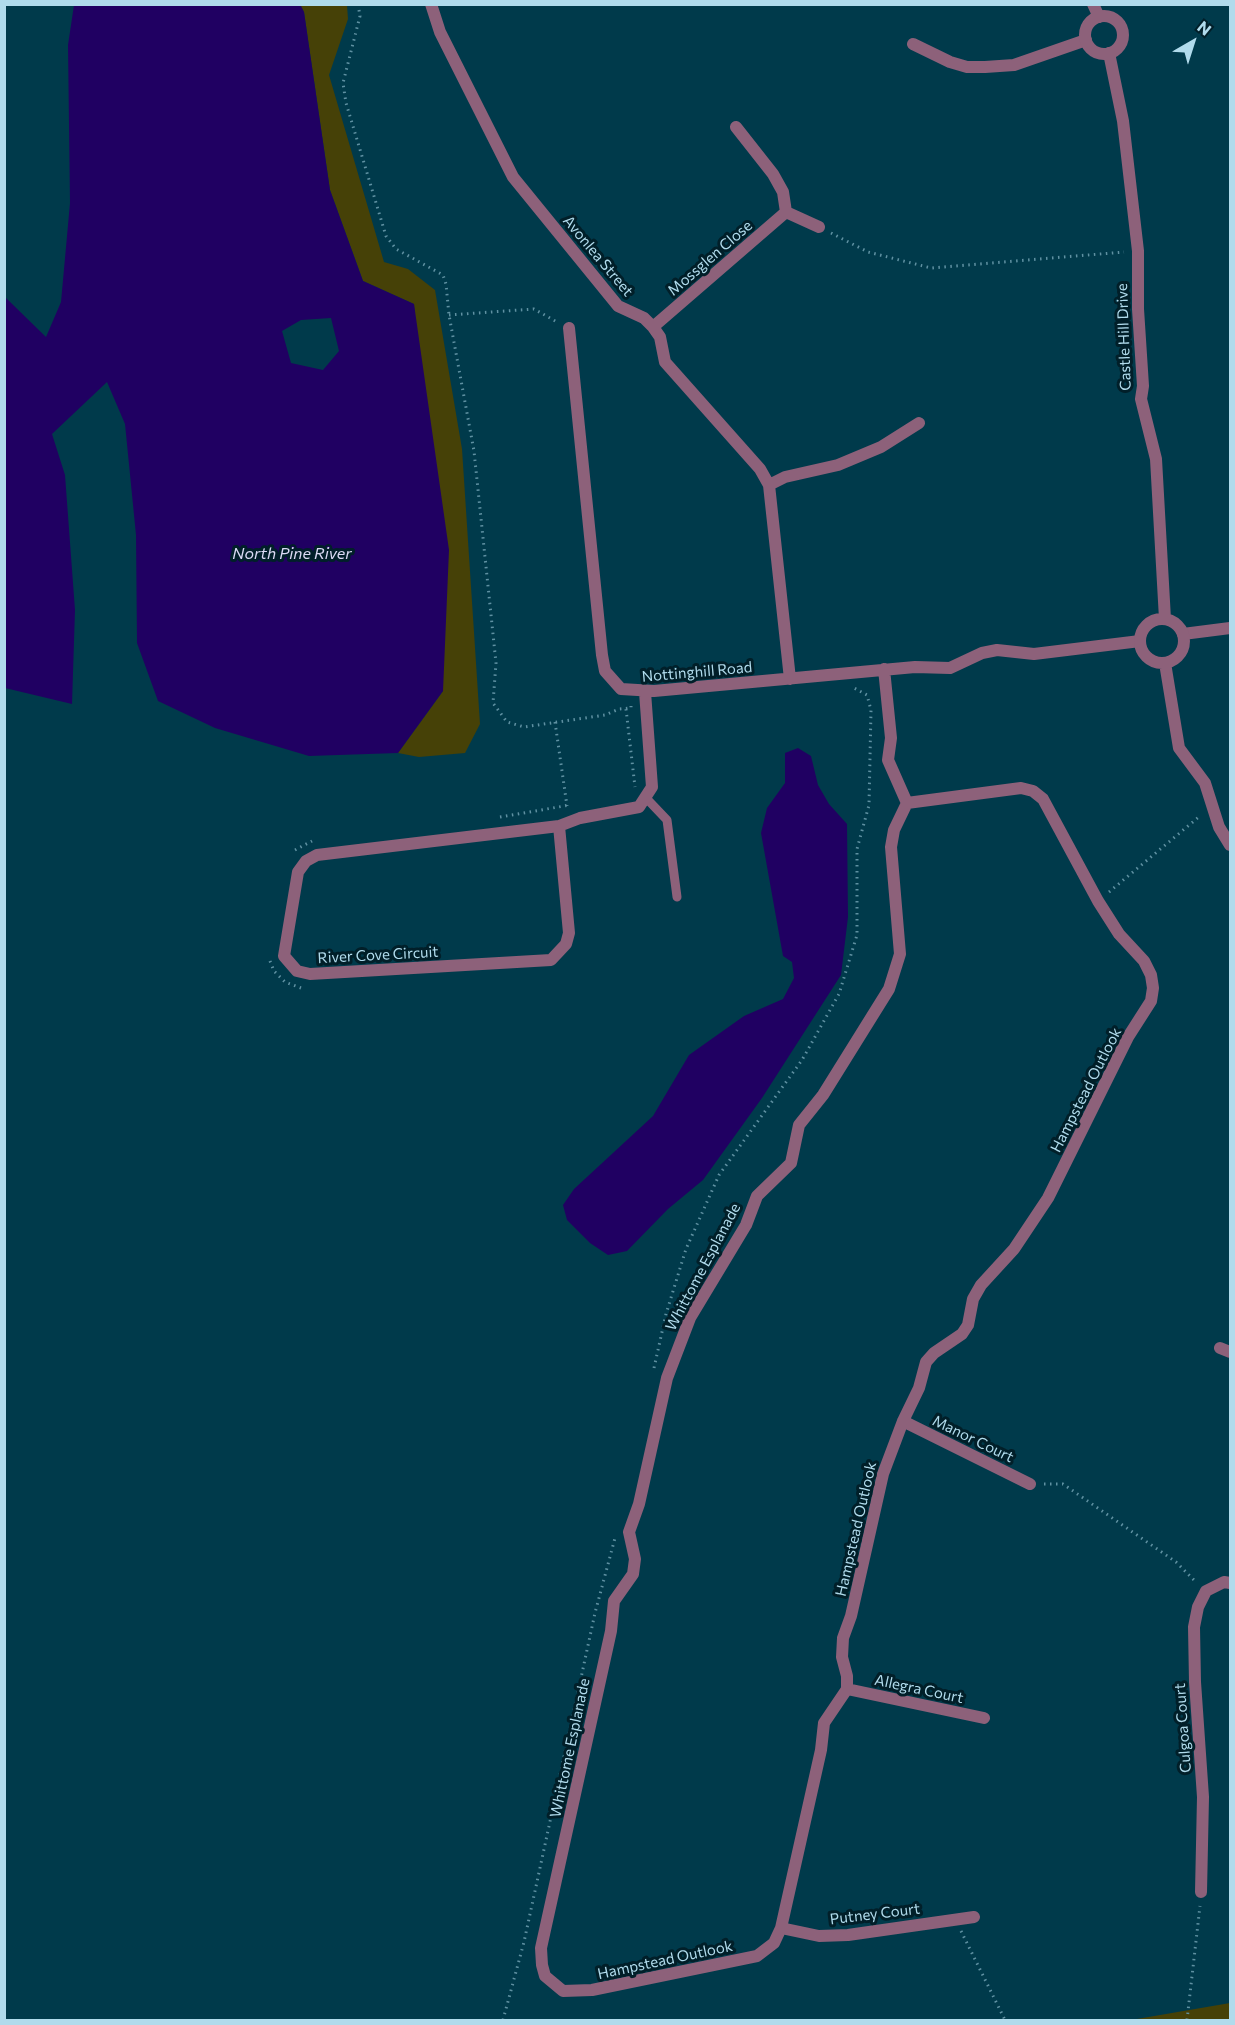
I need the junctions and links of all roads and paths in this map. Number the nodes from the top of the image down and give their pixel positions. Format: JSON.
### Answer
{"nodes":[{"id":1,"x":358,"y":4,"type":"edge"},
{"id":2,"x":431,"y":4,"type":"edge"},
{"id":3,"x":1093,"y":4,"type":"edge"},
{"id":4,"x":1098,"y":17,"type":"junction"},
{"id":5,"x":1086,"y":40,"type":"junction"},
{"id":6,"x":913,"y":44,"type":"dead end"},
{"id":7,"x":1109,"y":53,"type":"junction"},
{"id":8,"x":736,"y":127,"type":"dead end"},
{"id":9,"x":786,"y":212,"type":"junction"},
{"id":10,"x":819,"y":227,"type":"joint"},
{"id":11,"x":1138,"y":251,"type":"junction"},
{"id":12,"x":449,"y":315,"type":"junction"},
{"id":13,"x":653,"y":327,"type":"junction"},
{"id":14,"x":569,"y":328,"type":"joint"},
{"id":15,"x":920,"y":423,"type":"dead end"},
{"id":16,"x":769,"y":484,"type":"junction"},
{"id":17,"x":1165,"y":619,"type":"junction"},
{"id":18,"x":1230,"y":628,"type":"edge"},
{"id":19,"x":1183,"y":634,"type":"junction"},
{"id":20,"x":1140,"y":641,"type":"junction"},
{"id":21,"x":1165,"y":663,"type":"junction"},
{"id":22,"x":884,"y":669,"type":"junction"},
{"id":23,"x":790,"y":679,"type":"junction"},
{"id":24,"x":848,"y":687,"type":"dead end"},
{"id":25,"x":628,"y":691,"type":"junction"},
{"id":26,"x":645,"y":692,"type":"junction"},
{"id":27,"x":646,"y":707,"type":"junction"},
{"id":28,"x":629,"y":709,"type":"junction"},
{"id":29,"x":555,"y":722,"type":"junction"},
{"id":30,"x":634,"y":790,"type":"dead end"},
{"id":31,"x":647,"y":799,"type":"junction"},
{"id":32,"x":907,"y":803,"type":"junction"},
{"id":33,"x":567,"y":806,"type":"junction"},
{"id":34,"x":1212,"y":807,"type":"junction"},
{"id":35,"x":493,"y":818,"type":"dead end"},
{"id":36,"x":579,"y":818,"type":"junction"},
{"id":37,"x":559,"y":826,"type":"junction"},
{"id":38,"x":318,"y":840,"type":"dead end"},
{"id":39,"x":1230,"y":845,"type":"edge"},
{"id":40,"x":291,"y":855,"type":"dead end"},
{"id":41,"x":677,"y":897,"type":"dead end"},
{"id":42,"x":1098,"y":901,"type":"junction"},
{"id":43,"x":269,"y":956,"type":"dead end"},
{"id":44,"x":303,"y":988,"type":"dead end"},
{"id":45,"x":654,"y":1371,"type":"dead end"},
{"id":46,"x":903,"y":1421,"type":"junction"},
{"id":47,"x":1030,"y":1484,"type":"joint"},
{"id":48,"x":617,"y":1528,"type":"dead end"},
{"id":49,"x":1230,"y":1583,"type":"edge"},
{"id":50,"x":1206,"y":1591,"type":"junction"},
{"id":51,"x":847,"y":1689,"type":"junction"},
{"id":52,"x":984,"y":1718,"type":"dead end"},
{"id":53,"x":1201,"y":1892,"type":"joint"},
{"id":54,"x":974,"y":1917,"type":"dead end"},
{"id":55,"x":955,"y":1919,"type":"junction"},
{"id":56,"x":781,"y":1928,"type":"junction"},
{"id":57,"x":542,"y":1948,"type":"joint"},
{"id":58,"x":503,"y":2020,"type":"edge"},
{"id":59,"x":1005,"y":2020,"type":"edge"},
{"id":60,"x":1187,"y":2020,"type":"edge"}],
"edges":[{"from":1,"to":12,"type":"path"},
{"from":2,"to":13,"type":"street","name":"Avonlea Street"},
{"from":3,"to":4,"type":"street"},
{"from":4,"to":5,"type":"street"},
{"from":4,"to":7,"type":"street"},
{"from":5,"to":6,"type":"street"},
{"from":5,"to":7,"type":"street"},
{"from":7,"to":11,"type":"street","name":"Castle Hill Drive"},
{"from":8,"to":9,"type":"street"},
{"from":9,"to":10,"type":"street"},
{"from":9,"to":13,"type":"street","name":"Mossglen Close"},
{"from":10,"to":11,"type":"path"},
{"from":11,"to":17,"type":"street","name":"Castle Hill Drive"},
{"from":12,"to":14,"type":"path"},
{"from":12,"to":29,"type":"path"},
{"from":13,"to":16,"type":"street"},
{"from":14,"to":25,"type":"street","name":"Nottinghill Road"},
{"from":15,"to":16,"type":"street"},
{"from":16,"to":23,"type":"street"},
{"from":17,"to":19,"type":"street"},
{"from":17,"to":20,"type":"street"},
{"from":18,"to":19,"type":"street"},
{"from":19,"to":21,"type":"street"},
{"from":20,"to":21,"type":"street"},
{"from":20,"to":22,"type":"street","name":"Nottinghill Road"},
{"from":21,"to":34,"type":"street"},
{"from":22,"to":23,"type":"street","name":"Nottinghill Road"},
{"from":22,"to":32,"type":"street"},
{"from":23,"to":26,"type":"street","name":"Nottinghill Road"},
{"from":24,"to":45,"type":"path"},
{"from":25,"to":26,"type":"street","name":"Nottinghill Road"},
{"from":25,"to":28,"type":"path"},
{"from":26,"to":27,"type":"street"},
{"from":27,"to":28,"type":"path"},
{"from":27,"to":31,"type":"street"},
{"from":28,"to":29,"type":"path"},
{"from":28,"to":30,"type":"path"},
{"from":29,"to":33,"type":"path"},
{"from":31,"to":36,"type":"street","name":"River Cove Circuit"},
{"from":31,"to":41,"type":"lane"},
{"from":32,"to":42,"type":"street","name":"Hampstead Outlook"},
{"from":32,"to":57,"type":"street","name":"Whittome Esplanade"},
{"from":33,"to":35,"type":"path"},
{"from":33,"to":36,"type":"path"},
{"from":34,"to":39,"type":"street"},
{"from":34,"to":42,"type":"path"},
{"from":36,"to":37,"type":"street","name":"River Cove Circuit"},
{"from":37,"to":37,"type":"street","name":"River Cove Circuit"},
{"from":38,"to":40,"type":"path"},
{"from":42,"to":46,"type":"street","name":"Hampstead Outlook"},
{"from":43,"to":44,"type":"path"},
{"from":46,"to":47,"type":"street","name":"Manor Court"},
{"from":46,"to":51,"type":"street","name":"Hampstead Outlook"},
{"from":47,"to":50,"type":"path"},
{"from":48,"to":58,"type":"path"},
{"from":49,"to":50,"type":"street"},
{"from":50,"to":53,"type":"street","name":"Culgoa Court"},
{"from":51,"to":52,"type":"street","name":"Allegra Court"},
{"from":51,"to":56,"type":"street","name":"Hampstead Outlook"},
{"from":53,"to":60,"type":"path"},
{"from":54,"to":55,"type":"street","name":"Putney Court"},
{"from":55,"to":56,"type":"street","name":"Putney Court"},
{"from":55,"to":59,"type":"path"},
{"from":56,"to":57,"type":"street","name":"Hampstead Outlook"}]}
